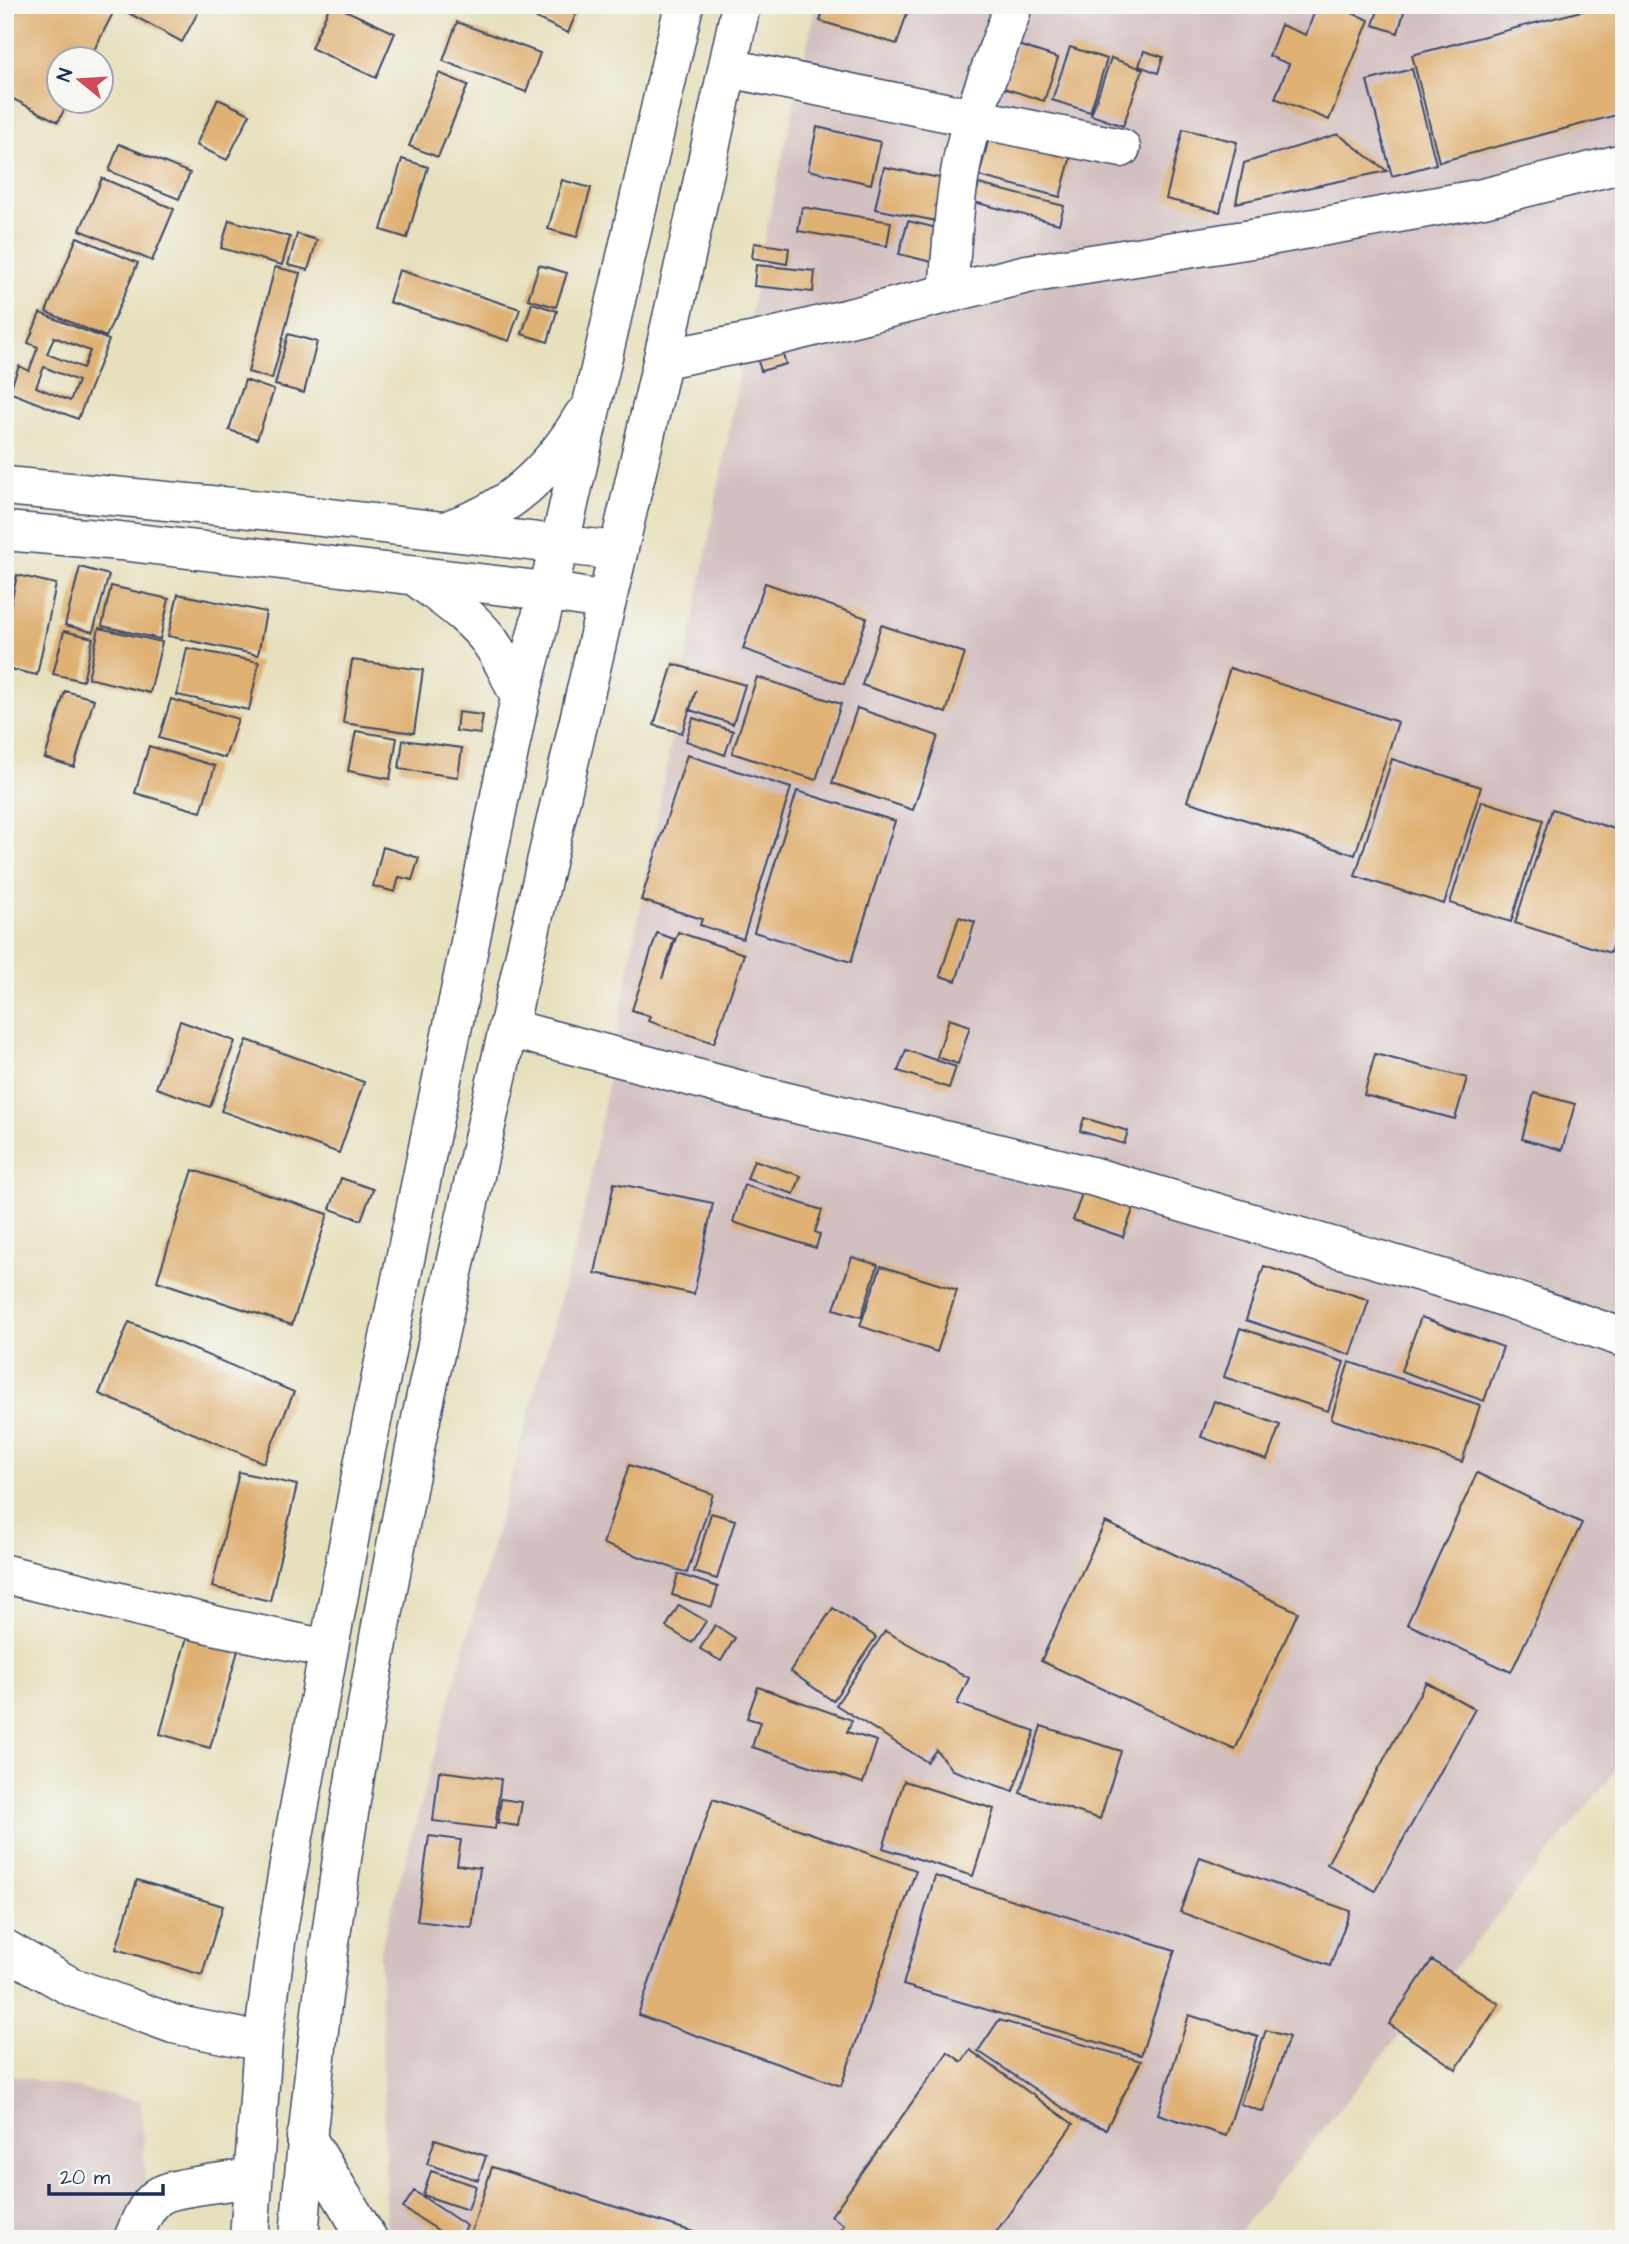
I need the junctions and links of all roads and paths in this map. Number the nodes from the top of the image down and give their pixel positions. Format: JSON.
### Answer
{"nodes":[{"id":1,"x":684,"y":5,"type":"edge"},
{"id":2,"x":741,"y":5,"type":"edge"},
{"id":3,"x":1011,"y":13,"type":"dead end"},
{"id":4,"x":728,"y":68,"type":"junction"},
{"id":5,"x":974,"y":118,"type":"junction"},
{"id":6,"x":1121,"y":148,"type":"dead end"},
{"id":7,"x":1624,"y":163,"type":"edge"},
{"id":8,"x":948,"y":292,"type":"junction"},
{"id":9,"x":663,"y":359,"type":"junction"},
{"id":10,"x":594,"y":396,"type":"junction"},
{"id":11,"x":5,"y":486,"type":"edge"},
{"id":12,"x":5,"y":531,"type":"edge"},
{"id":13,"x":446,"y":531,"type":"junction"},
{"id":14,"x":559,"y":543,"type":"junction"},
{"id":15,"x":617,"y":551,"type":"junction"},
{"id":16,"x":415,"y":576,"type":"junction"},
{"id":17,"x":546,"y":591,"type":"junction"},
{"id":18,"x":607,"y":601,"type":"junction"},
{"id":19,"x":520,"y":698,"type":"junction"},
{"id":20,"x":508,"y":1028,"type":"junction"},
{"id":21,"x":441,"y":1086,"type":"junction"},
{"id":22,"x":492,"y":1097,"type":"junction"},
{"id":23,"x":1624,"y":1338,"type":"edge"},
{"id":24,"x":5,"y":1574,"type":"edge"},
{"id":25,"x":328,"y":1649,"type":"junction"},
{"id":26,"x":5,"y":1949,"type":"edge"},
{"id":27,"x":263,"y":2042,"type":"junction"},
{"id":28,"x":259,"y":2094,"type":"junction"},
{"id":29,"x":311,"y":2099,"type":"junction"},
{"id":30,"x":306,"y":2137,"type":"junction"},
{"id":31,"x":252,"y":2178,"type":"junction"},
{"id":32,"x":133,"y":2239,"type":"edge"},
{"id":33,"x":249,"y":2239,"type":"edge"},
{"id":34,"x":299,"y":2239,"type":"edge"},
{"id":35,"x":368,"y":2239,"type":"edge"}],
"edges":[{"from":1,"to":10,"type":"main road"},
{"from":2,"to":4,"type":"main road"},
{"from":3,"to":5,"type":"main road"},
{"from":4,"to":5,"type":"main road"},
{"from":4,"to":9,"type":"main road"},
{"from":5,"to":6,"type":"main road"},
{"from":5,"to":8,"type":"main road"},
{"from":7,"to":8,"type":"main road"},
{"from":8,"to":9,"type":"main road"},
{"from":9,"to":15,"type":"main road"},
{"from":10,"to":13,"type":"main road"},
{"from":10,"to":14,"type":"main road"},
{"from":11,"to":13,"type":"main road"},
{"from":12,"to":16,"type":"main road"},
{"from":13,"to":14,"type":"main road"},
{"from":14,"to":15,"type":"main road"},
{"from":14,"to":17,"type":"main road"},
{"from":15,"to":18,"type":"main road"},
{"from":16,"to":17,"type":"main road"},
{"from":16,"to":19,"type":"main road"},
{"from":17,"to":18,"type":"main road"},
{"from":17,"to":19,"type":"main road"},
{"from":18,"to":20,"type":"main road"},
{"from":19,"to":21,"type":"main road"},
{"from":20,"to":22,"type":"main road"},
{"from":20,"to":23,"type":"main road"},
{"from":21,"to":22,"type":"main road"},
{"from":21,"to":25,"type":"main road"},
{"from":22,"to":29,"type":"main road"},
{"from":24,"to":25,"type":"main road"},
{"from":25,"to":27,"type":"main road"},
{"from":26,"to":27,"type":"main road"},
{"from":27,"to":28,"type":"main road"},
{"from":28,"to":29,"type":"main road"},
{"from":28,"to":31,"type":"main road"},
{"from":29,"to":30,"type":"main road"},
{"from":30,"to":34,"type":"main road"},
{"from":30,"to":35,"type":"main road"},
{"from":31,"to":32,"type":"main road"},
{"from":31,"to":33,"type":"main road"}]}
